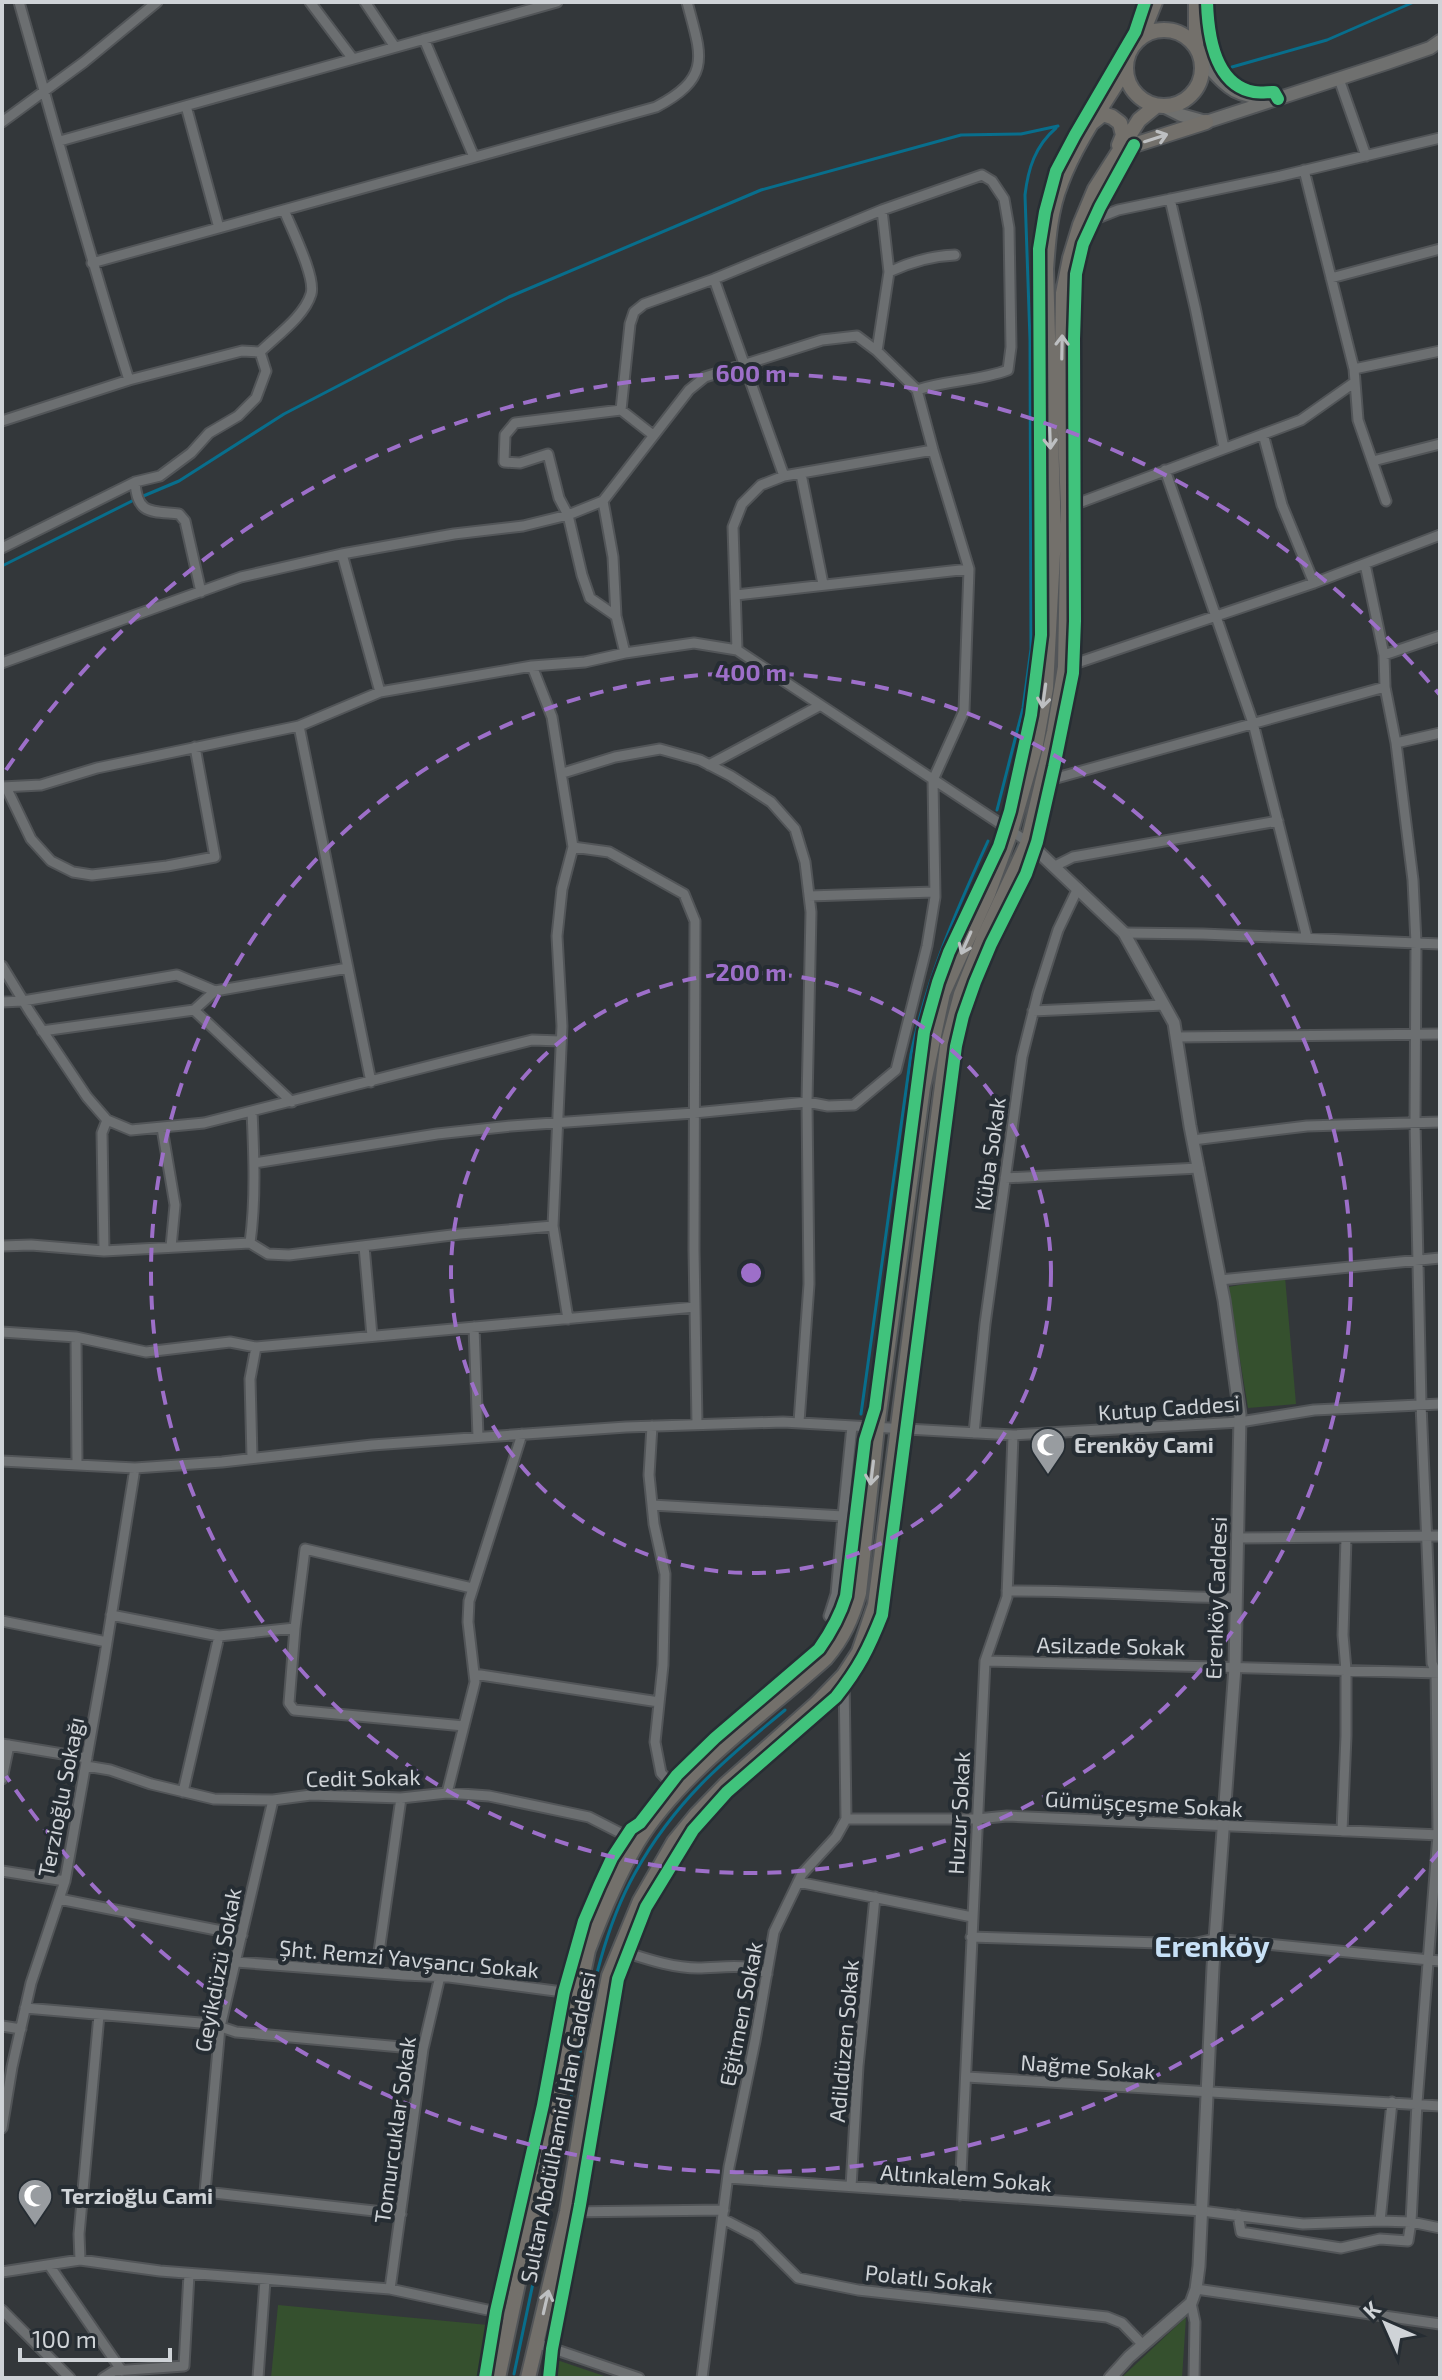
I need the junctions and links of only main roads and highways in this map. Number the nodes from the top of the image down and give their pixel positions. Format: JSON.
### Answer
{"nodes":[{"id":1,"x":1155,"y":2,"type":"edge"},
{"id":2,"x":1196,"y":2,"type":"edge"},
{"id":3,"x":1141,"y":37,"type":"junction"},
{"id":4,"x":1440,"y":41,"type":"edge"},
{"id":5,"x":1199,"y":53,"type":"junction"},
{"id":6,"x":1125,"y":70,"type":"junction"},
{"id":7,"x":1278,"y":99,"type":"junction"},
{"id":8,"x":1160,"y":106,"type":"junction"},
{"id":9,"x":1206,"y":122,"type":"junction"},
{"id":10,"x":1092,"y":123,"type":"junction"},
{"id":11,"x":1111,"y":164,"type":"junction"},
{"id":12,"x":503,"y":2354,"type":"junction"},
{"id":13,"x":531,"y":2362,"type":"junction"},
{"id":14,"x":491,"y":2378,"type":"edge"},
{"id":15,"x":500,"y":2378,"type":"edge"},
{"id":16,"x":527,"y":2378,"type":"edge"},
{"id":17,"x":536,"y":2378,"type":"edge"}],
"edges":[{"from":1,"to":3,"type":"main road"},
{"from":2,"to":5,"type":"main road"},
{"from":3,"to":5,"type":"main road"},
{"from":3,"to":6,"type":"main road"},
{"from":4,"to":7,"type":"main road"},
{"from":5,"to":7,"type":"main road"},
{"from":5,"to":8,"type":"main road"},
{"from":6,"to":8,"type":"main road"},
{"from":6,"to":10,"type":"main road","name":"Sultan Abdülhamid Han Caddesi"},
{"from":7,"to":9,"type":"main road"},
{"from":8,"to":9,"type":"main road"},
{"from":8,"to":11,"type":"main road","name":"Sultan Abdülhamid Han Caddesi"},
{"from":11,"to":9,"type":"main road","one_way":true},
{"from":10,"to":11,"type":"main road"},
{"from":10,"to":12,"type":"main road","name":"Sultan Abdülhamid Han Caddesi","one_way":true},
{"from":13,"to":11,"type":"main road","name":"Sultan Abdülhamid Han Caddesi","one_way":true},
{"from":12,"to":14,"type":"main road"},
{"from":12,"to":15,"type":"main road","name":"Sultan Abdülhamid Han Caddesi"},
{"from":13,"to":16,"type":"main road","name":"Sultan Abdülhamid Han Caddesi"},
{"from":13,"to":17,"type":"main road"}]}
